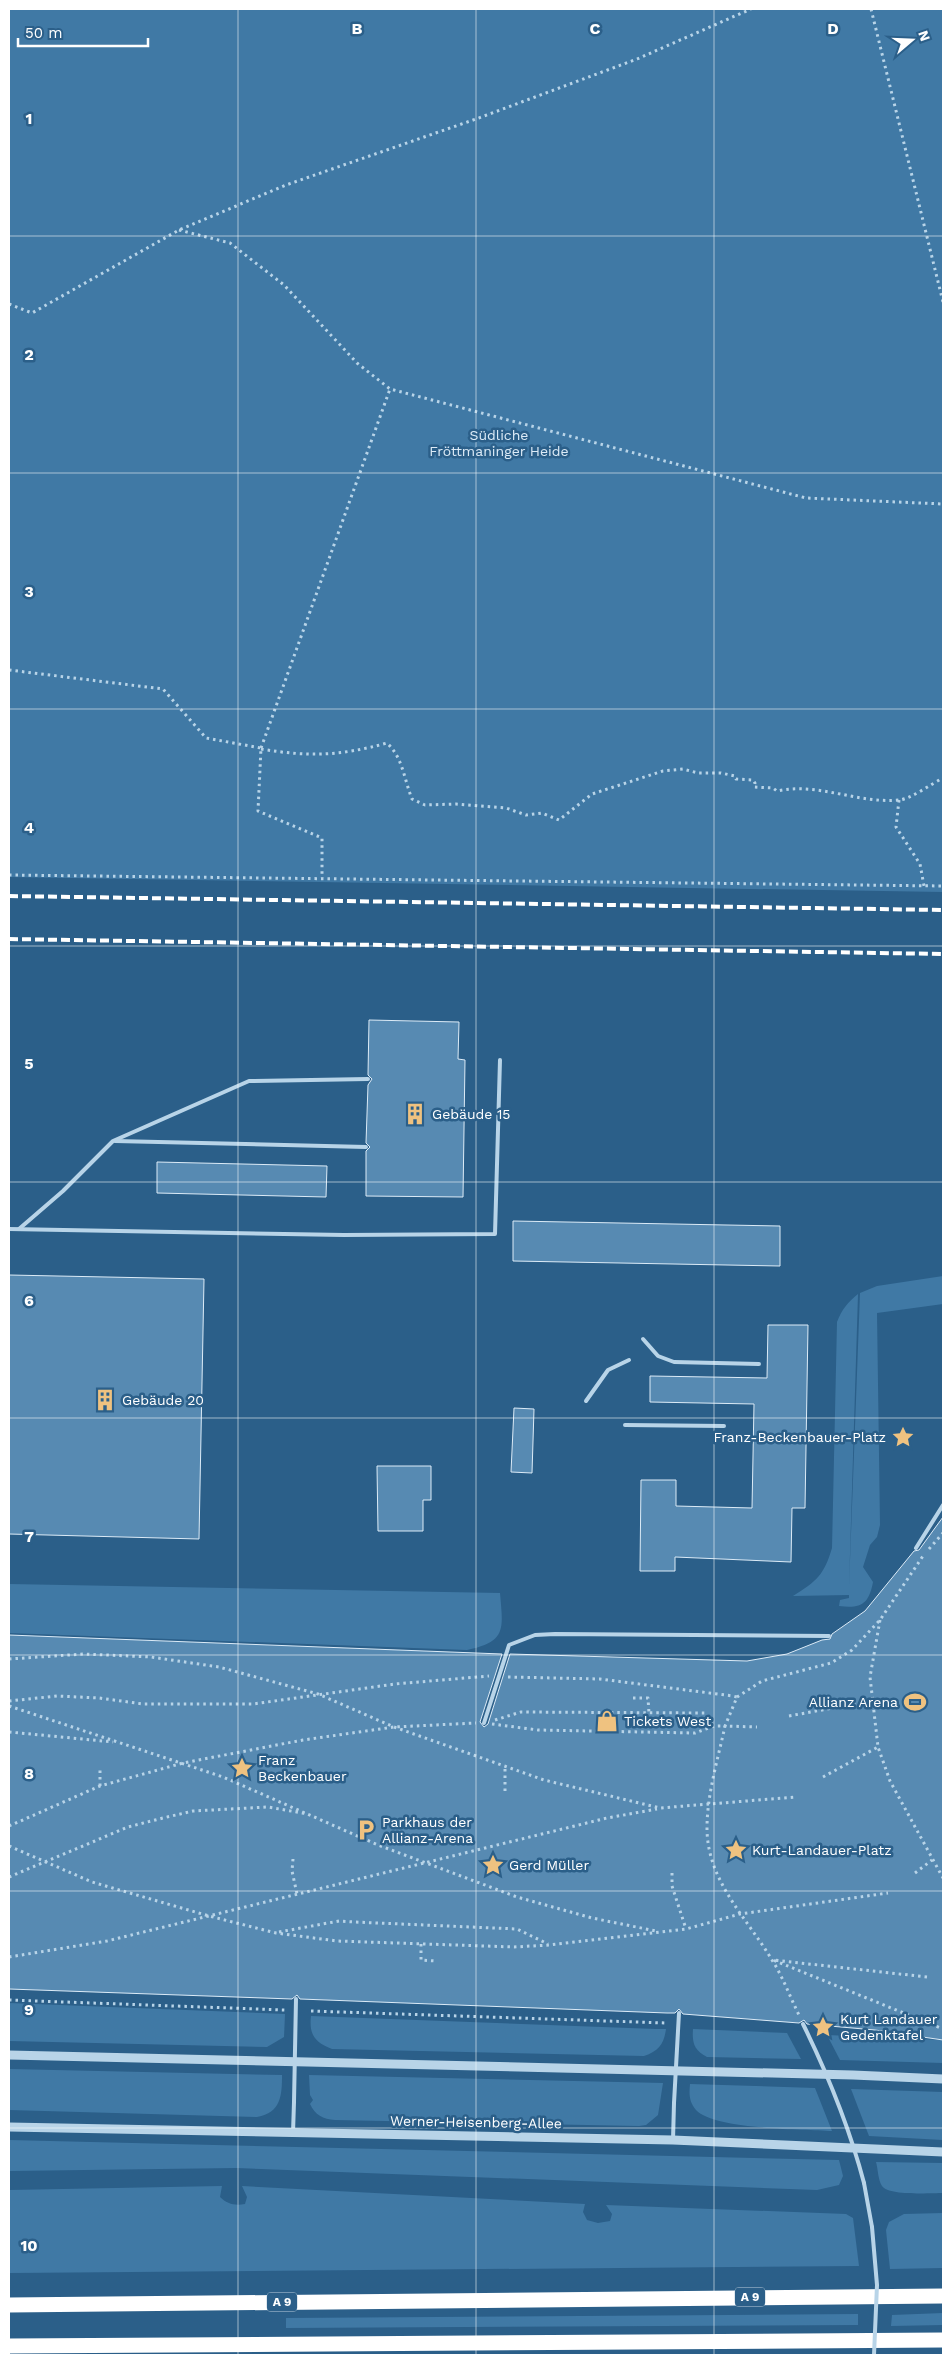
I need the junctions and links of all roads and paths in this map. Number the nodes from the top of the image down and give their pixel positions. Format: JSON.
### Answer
{"nodes":[{"id":1,"x":751,"y":9,"type":"edge"},
{"id":2,"x":872,"y":9,"type":"edge"},
{"id":3,"x":179,"y":230,"type":"junction"},
{"id":4,"x":943,"y":302,"type":"edge"},
{"id":5,"x":9,"y":304,"type":"edge"},
{"id":6,"x":390,"y":389,"type":"junction"},
{"id":7,"x":943,"y":504,"type":"edge"},
{"id":8,"x":9,"y":670,"type":"edge"},
{"id":9,"x":261,"y":748,"type":"junction"},
{"id":10,"x":943,"y":778,"type":"edge"},
{"id":11,"x":899,"y":800,"type":"junction"},
{"id":12,"x":9,"y":875,"type":"edge"},
{"id":13,"x":322,"y":878,"type":"junction"},
{"id":14,"x":924,"y":886,"type":"junction"},
{"id":15,"x":943,"y":886,"type":"edge"},
{"id":16,"x":500,"y":1060,"type":"dead end"},
{"id":17,"x":368,"y":1079,"type":"dead end"},
{"id":18,"x":113,"y":1141,"type":"junction"},
{"id":19,"x":366,"y":1147,"type":"dead end"},
{"id":20,"x":9,"y":1229,"type":"edge"},
{"id":21,"x":20,"y":1230,"type":"junction"},
{"id":22,"x":643,"y":1340,"type":"dead end"},
{"id":23,"x":629,"y":1360,"type":"dead end"},
{"id":24,"x":759,"y":1364,"type":"dead end"},
{"id":25,"x":586,"y":1401,"type":"dead end"},
{"id":26,"x":625,"y":1425,"type":"dead end"},
{"id":27,"x":724,"y":1426,"type":"dead end"},
{"id":28,"x":943,"y":1505,"type":"edge"},
{"id":29,"x":943,"y":1533,"type":"edge"},
{"id":30,"x":916,"y":1548,"type":"dead end"},
{"id":31,"x":880,"y":1620,"type":"junction"},
{"id":32,"x":829,"y":1636,"type":"dead end"},
{"id":33,"x":9,"y":1658,"type":"edge"},
{"id":34,"x":499,"y":1676,"type":"junction"},
{"id":35,"x":318,"y":1694,"type":"junction"},
{"id":36,"x":737,"y":1697,"type":"junction"},
{"id":37,"x":633,"y":1698,"type":"dead end"},
{"id":38,"x":9,"y":1701,"type":"edge"},
{"id":39,"x":871,"y":1701,"type":"junction"},
{"id":40,"x":9,"y":1706,"type":"edge"},
{"id":41,"x":649,"y":1713,"type":"junction"},
{"id":42,"x":789,"y":1716,"type":"dead end"},
{"id":43,"x":484,"y":1723,"type":"junction"},
{"id":44,"x":714,"y":1726,"type":"junction"},
{"id":45,"x":725,"y":1726,"type":"junction"},
{"id":46,"x":394,"y":1727,"type":"junction"},
{"id":47,"x":757,"y":1728,"type":"dead end"},
{"id":48,"x":9,"y":1732,"type":"edge"},
{"id":49,"x":121,"y":1742,"type":"junction"},
{"id":50,"x":878,"y":1747,"type":"junction"},
{"id":51,"x":183,"y":1763,"type":"junction"},
{"id":52,"x":100,"y":1766,"type":"dead end"},
{"id":53,"x":505,"y":1766,"type":"junction"},
{"id":54,"x":823,"y":1777,"type":"dead end"},
{"id":55,"x":100,"y":1786,"type":"junction"},
{"id":56,"x":505,"y":1791,"type":"dead end"},
{"id":57,"x":796,"y":1797,"type":"dead end"},
{"id":58,"x":709,"y":1806,"type":"junction"},
{"id":59,"x":660,"y":1808,"type":"junction"},
{"id":60,"x":314,"y":1815,"type":"junction"},
{"id":61,"x":9,"y":1826,"type":"edge"},
{"id":62,"x":9,"y":1846,"type":"edge"},
{"id":63,"x":293,"y":1859,"type":"dead end"},
{"id":64,"x":932,"y":1860,"type":"junction"},
{"id":65,"x":45,"y":1862,"type":"junction"},
{"id":66,"x":426,"y":1864,"type":"junction"},
{"id":67,"x":672,"y":1873,"type":"dead end"},
{"id":68,"x":915,"y":1873,"type":"dead end"},
{"id":69,"x":9,"y":1877,"type":"edge"},
{"id":70,"x":943,"y":1878,"type":"edge"},
{"id":71,"x":888,"y":1893,"type":"dead end"},
{"id":72,"x":297,"y":1894,"type":"junction"},
{"id":73,"x":740,"y":1914,"type":"junction"},
{"id":74,"x":208,"y":1916,"type":"junction"},
{"id":75,"x":686,"y":1929,"type":"junction"},
{"id":76,"x":659,"y":1932,"type":"junction"},
{"id":77,"x":276,"y":1933,"type":"junction"},
{"id":78,"x":421,"y":1944,"type":"junction"},
{"id":79,"x":549,"y":1945,"type":"junction"},
{"id":80,"x":9,"y":1957,"type":"edge"},
{"id":81,"x":436,"y":1960,"type":"dead end"},
{"id":82,"x":773,"y":1960,"type":"junction"},
{"id":83,"x":927,"y":1977,"type":"dead end"},
{"id":84,"x":296,"y":1999,"type":"dead end"},
{"id":85,"x":9,"y":2000,"type":"edge"},
{"id":86,"x":284,"y":2010,"type":"dead end"},
{"id":87,"x":311,"y":2011,"type":"dead end"},
{"id":88,"x":679,"y":2013,"type":"dead end"},
{"id":89,"x":666,"y":2023,"type":"dead end"},
{"id":90,"x":803,"y":2024,"type":"joint"},
{"id":91,"x":943,"y":2029,"type":"edge"},
{"id":92,"x":9,"y":2055,"type":"edge"},
{"id":93,"x":943,"y":2079,"type":"edge"},
{"id":94,"x":9,"y":2127,"type":"edge"},
{"id":95,"x":293,"y":2133,"type":"junction"},
{"id":96,"x":673,"y":2140,"type":"junction"},
{"id":97,"x":943,"y":2152,"type":"edge"},
{"id":98,"x":943,"y":2296,"type":"edge"},
{"id":99,"x":9,"y":2305,"type":"edge"},
{"id":100,"x":943,"y":2340,"type":"edge"},
{"id":101,"x":9,"y":2346,"type":"edge"},
{"id":102,"x":874,"y":2355,"type":"edge"}],
"edges":[{"from":1,"to":3,"type":"path"},
{"from":2,"to":4,"type":"path"},
{"from":3,"to":5,"type":"path"},
{"from":3,"to":6,"type":"path"},
{"from":6,"to":7,"type":"path"},
{"from":6,"to":9,"type":"path"},
{"from":8,"to":9,"type":"path"},
{"from":9,"to":11,"type":"path"},
{"from":9,"to":13,"type":"path"},
{"from":10,"to":11,"type":"path"},
{"from":11,"to":14,"type":"path"},
{"from":12,"to":13,"type":"path"},
{"from":13,"to":14,"type":"path"},
{"from":14,"to":15,"type":"path"},
{"from":16,"to":21,"type":"lane"},
{"from":17,"to":18,"type":"lane"},
{"from":18,"to":19,"type":"lane"},
{"from":18,"to":21,"type":"lane"},
{"from":20,"to":21,"type":"lane"},
{"from":22,"to":24,"type":"lane"},
{"from":23,"to":25,"type":"lane"},
{"from":26,"to":27,"type":"lane"},
{"from":28,"to":30,"type":"lane"},
{"from":29,"to":31,"type":"path"},
{"from":31,"to":36,"type":"path"},
{"from":31,"to":39,"type":"path"},
{"from":32,"to":34,"type":"lane"},
{"from":33,"to":35,"type":"path"},
{"from":34,"to":35,"type":"path"},
{"from":34,"to":36,"type":"path"},
{"from":34,"to":43,"type":"lane"},
{"from":35,"to":38,"type":"path"},
{"from":35,"to":46,"type":"path"},
{"from":36,"to":45,"type":"path"},
{"from":37,"to":41,"type":"path"},
{"from":39,"to":42,"type":"path"},
{"from":39,"to":50,"type":"path"},
{"from":40,"to":49,"type":"path"},
{"from":41,"to":43,"type":"path"},
{"from":41,"to":44,"type":"path"},
{"from":43,"to":44,"type":"path"},
{"from":43,"to":46,"type":"path"},
{"from":44,"to":45,"type":"path"},
{"from":45,"to":47,"type":"path"},
{"from":45,"to":58,"type":"path"},
{"from":46,"to":51,"type":"path"},
{"from":46,"to":53,"type":"path"},
{"from":48,"to":49,"type":"path"},
{"from":49,"to":51,"type":"path"},
{"from":50,"to":54,"type":"path"},
{"from":50,"to":64,"type":"path"},
{"from":51,"to":55,"type":"path"},
{"from":51,"to":60,"type":"path"},
{"from":52,"to":55,"type":"path"},
{"from":53,"to":56,"type":"path"},
{"from":53,"to":59,"type":"path"},
{"from":55,"to":61,"type":"path"},
{"from":57,"to":58,"type":"path"},
{"from":58,"to":59,"type":"path"},
{"from":58,"to":73,"type":"path"},
{"from":59,"to":66,"type":"path"},
{"from":60,"to":65,"type":"path"},
{"from":60,"to":66,"type":"path"},
{"from":62,"to":65,"type":"path"},
{"from":63,"to":72,"type":"path"},
{"from":64,"to":68,"type":"path"},
{"from":64,"to":70,"type":"path"},
{"from":65,"to":69,"type":"path"},
{"from":65,"to":74,"type":"path"},
{"from":66,"to":72,"type":"path"},
{"from":66,"to":76,"type":"path"},
{"from":67,"to":75,"type":"path"},
{"from":71,"to":73,"type":"path"},
{"from":72,"to":74,"type":"path"},
{"from":73,"to":75,"type":"path"},
{"from":73,"to":82,"type":"path"},
{"from":74,"to":77,"type":"path"},
{"from":74,"to":80,"type":"path"},
{"from":75,"to":76,"type":"path"},
{"from":76,"to":79,"type":"path"},
{"from":77,"to":78,"type":"path"},
{"from":77,"to":79,"type":"path"},
{"from":78,"to":79,"type":"path"},
{"from":78,"to":81,"type":"path"},
{"from":82,"to":83,"type":"path"},
{"from":82,"to":90,"type":"path"},
{"from":82,"to":91,"type":"path"},
{"from":84,"to":95,"type":"lane","bridge":true},
{"from":85,"to":86,"type":"path"},
{"from":87,"to":89,"type":"path"},
{"from":88,"to":96,"type":"lane","bridge":true},
{"from":90,"to":102,"type":"lane","bridge":true},
{"from":92,"to":93,"type":"street"},
{"from":94,"to":95,"type":"street","name":"Werner-Heisenberg-Allee"},
{"from":95,"to":96,"type":"street","name":"Werner-Heisenberg-Allee"},
{"from":96,"to":97,"type":"street","name":"Werner-Heisenberg-Allee"},
{"from":98,"to":99,"type":"highway","number":"A 9"},
{"from":100,"to":101,"type":"highway"}]}
